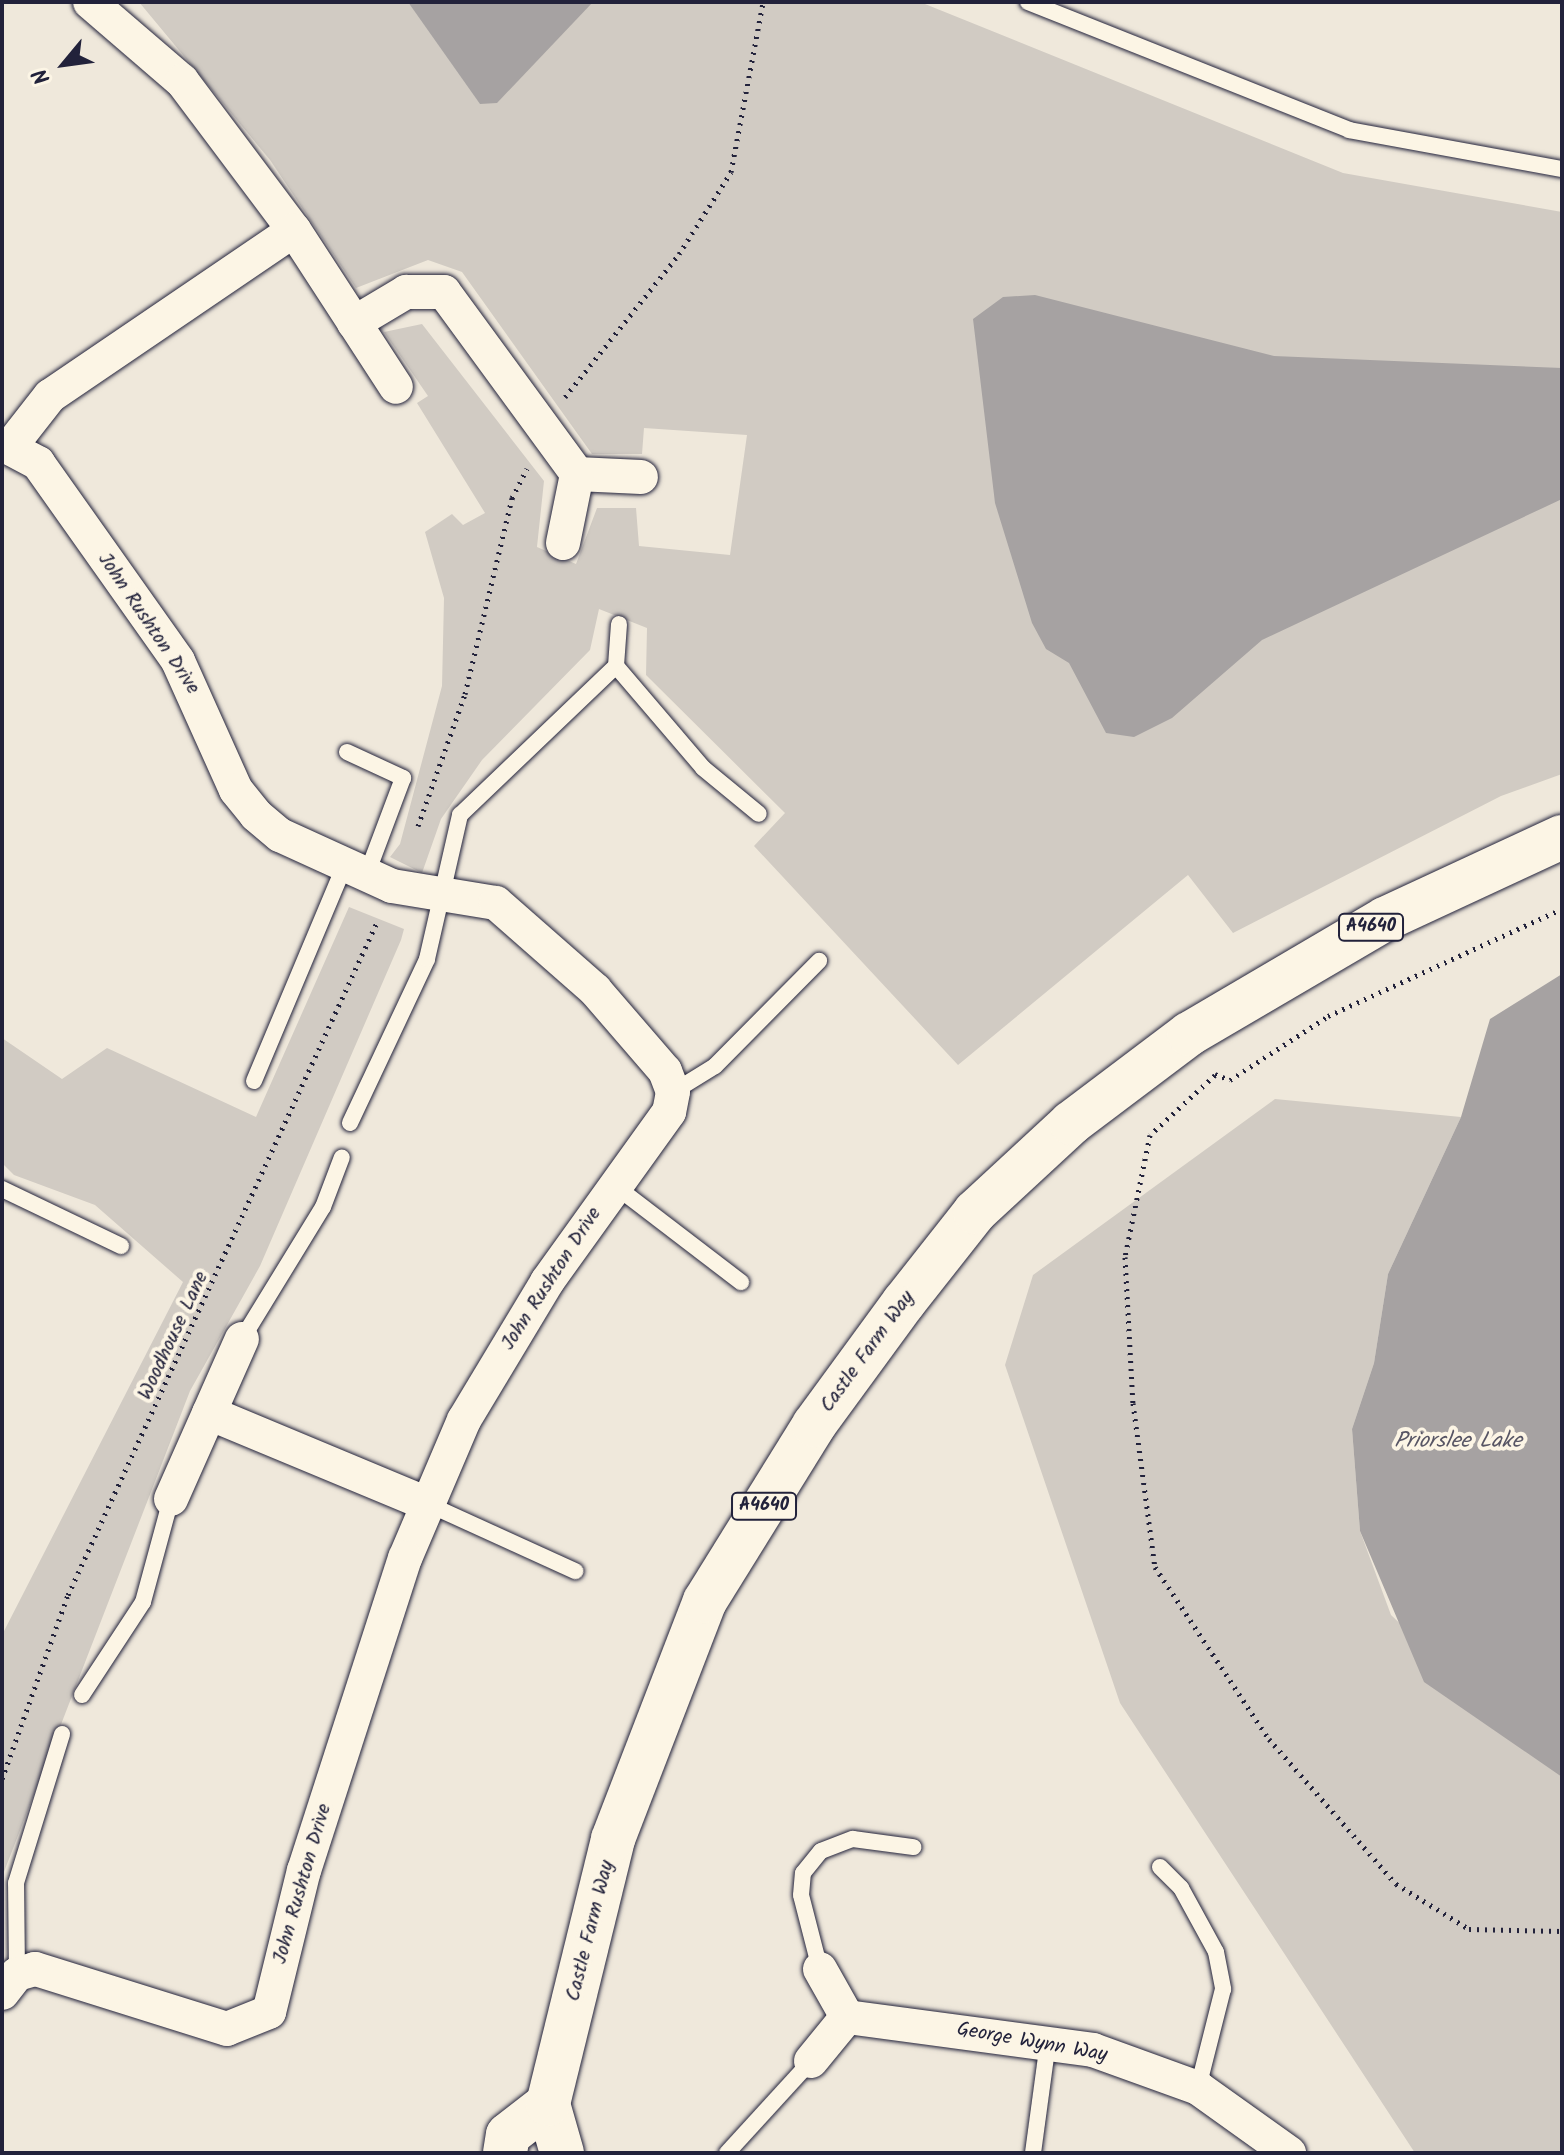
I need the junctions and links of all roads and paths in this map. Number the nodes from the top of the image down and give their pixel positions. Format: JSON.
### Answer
{"nodes":[{"id":1,"x":90,"y":2,"type":"edge"},
{"id":2,"x":1028,"y":2,"type":"edge"},
{"id":3,"x":1562,"y":169,"type":"edge"},
{"id":4,"x":294,"y":230,"type":"junction"},
{"id":5,"x":354,"y":323,"type":"junction"},
{"id":6,"x":396,"y":387,"type":"dead end"},
{"id":7,"x":6,"y":446,"type":"edge"},
{"id":8,"x":577,"y":474,"type":"junction"},
{"id":9,"x":641,"y":477,"type":"dead end"},
{"id":10,"x":563,"y":543,"type":"dead end"},
{"id":11,"x":619,"y":624,"type":"dead end"},
{"id":12,"x":616,"y":666,"type":"junction"},
{"id":13,"x":347,"y":752,"type":"dead end"},
{"id":14,"x":759,"y":814,"type":"dead end"},
{"id":15,"x":1562,"y":837,"type":"edge"},
{"id":16,"x":356,"y":869,"type":"junction"},
{"id":17,"x":443,"y":894,"type":"junction"},
{"id":18,"x":383,"y":908,"type":"dead end"},
{"id":19,"x":1562,"y":909,"type":"edge"},
{"id":20,"x":819,"y":961,"type":"dead end"},
{"id":21,"x":254,"y":1081,"type":"dead end"},
{"id":22,"x":673,"y":1092,"type":"junction"},
{"id":23,"x":350,"y":1123,"type":"dead end"},
{"id":24,"x":342,"y":1157,"type":"dead end"},
{"id":25,"x":613,"y":1184,"type":"junction"},
{"id":26,"x":2,"y":1189,"type":"edge"},
{"id":27,"x":121,"y":1246,"type":"dead end"},
{"id":28,"x":741,"y":1282,"type":"dead end"},
{"id":29,"x":242,"y":1339,"type":"joint"},
{"id":30,"x":209,"y":1413,"type":"junction"},
{"id":31,"x":171,"y":1499,"type":"joint"},
{"id":32,"x":428,"y":1504,"type":"junction"},
{"id":33,"x":575,"y":1571,"type":"dead end"},
{"id":34,"x":82,"y":1695,"type":"dead end"},
{"id":35,"x":62,"y":1734,"type":"dead end"},
{"id":36,"x":2,"y":1779,"type":"edge"},
{"id":37,"x":913,"y":1847,"type":"dead end"},
{"id":38,"x":1160,"y":1867,"type":"dead end"},
{"id":39,"x":1562,"y":1931,"type":"edge"},
{"id":40,"x":820,"y":1969,"type":"joint"},
{"id":41,"x":10,"y":1983,"type":"edge"},
{"id":42,"x":847,"y":2017,"type":"junction"},
{"id":43,"x":1048,"y":2042,"type":"junction"},
{"id":44,"x":811,"y":2061,"type":"joint"},
{"id":45,"x":1198,"y":2088,"type":"junction"},
{"id":46,"x":554,"y":2135,"type":"edge"},
{"id":47,"x":505,"y":2153,"type":"edge"},
{"id":48,"x":727,"y":2153,"type":"edge"},
{"id":49,"x":1033,"y":2153,"type":"edge"},
{"id":50,"x":1289,"y":2153,"type":"edge"}],
"edges":[{"from":1,"to":4,"type":"street"},
{"from":2,"to":3,"type":"lane"},
{"from":4,"to":5,"type":"street"},
{"from":4,"to":7,"type":"street","name":"John Rushton Drive"},
{"from":5,"to":6,"type":"street"},
{"from":5,"to":8,"type":"street"},
{"from":7,"to":16,"type":"street","name":"John Rushton Drive"},
{"from":8,"to":9,"type":"street"},
{"from":8,"to":10,"type":"street"},
{"from":11,"to":12,"type":"lane"},
{"from":12,"to":14,"type":"lane"},
{"from":12,"to":17,"type":"lane"},
{"from":13,"to":16,"type":"lane"},
{"from":15,"to":46,"type":"main road","name":"Castle Farm Way","number":"A4640"},
{"from":16,"to":17,"type":"street","name":"John Rushton Drive"},
{"from":16,"to":21,"type":"lane"},
{"from":17,"to":22,"type":"street","name":"John Rushton Drive"},
{"from":17,"to":23,"type":"lane"},
{"from":18,"to":36,"type":"path","name":"Woodhouse Lane"},
{"from":19,"to":39,"type":"path"},
{"from":20,"to":22,"type":"lane"},
{"from":22,"to":25,"type":"street","name":"John Rushton Drive"},
{"from":24,"to":29,"type":"lane"},
{"from":25,"to":28,"type":"lane","name":"John Rushton Drive"},
{"from":25,"to":32,"type":"street","name":"John Rushton Drive"},
{"from":26,"to":27,"type":"lane"},
{"from":29,"to":30,"type":"street"},
{"from":30,"to":31,"type":"street"},
{"from":30,"to":32,"type":"street"},
{"from":31,"to":34,"type":"lane"},
{"from":32,"to":33,"type":"lane"},
{"from":32,"to":41,"type":"street","name":"John Rushton Drive"},
{"from":35,"to":41,"type":"lane","name":"John Rushton Drive"},
{"from":37,"to":40,"type":"lane"},
{"from":38,"to":45,"type":"lane"},
{"from":40,"to":42,"type":"street"},
{"from":42,"to":43,"type":"street","name":"George Wynn Way"},
{"from":42,"to":44,"type":"street"},
{"from":43,"to":45,"type":"street","name":"George Wynn Way"},
{"from":43,"to":49,"type":"lane"},
{"from":44,"to":48,"type":"lane"},
{"from":45,"to":50,"type":"street","name":"George Wynn Way"},
{"from":46,"to":47,"type":"main road"}]}
